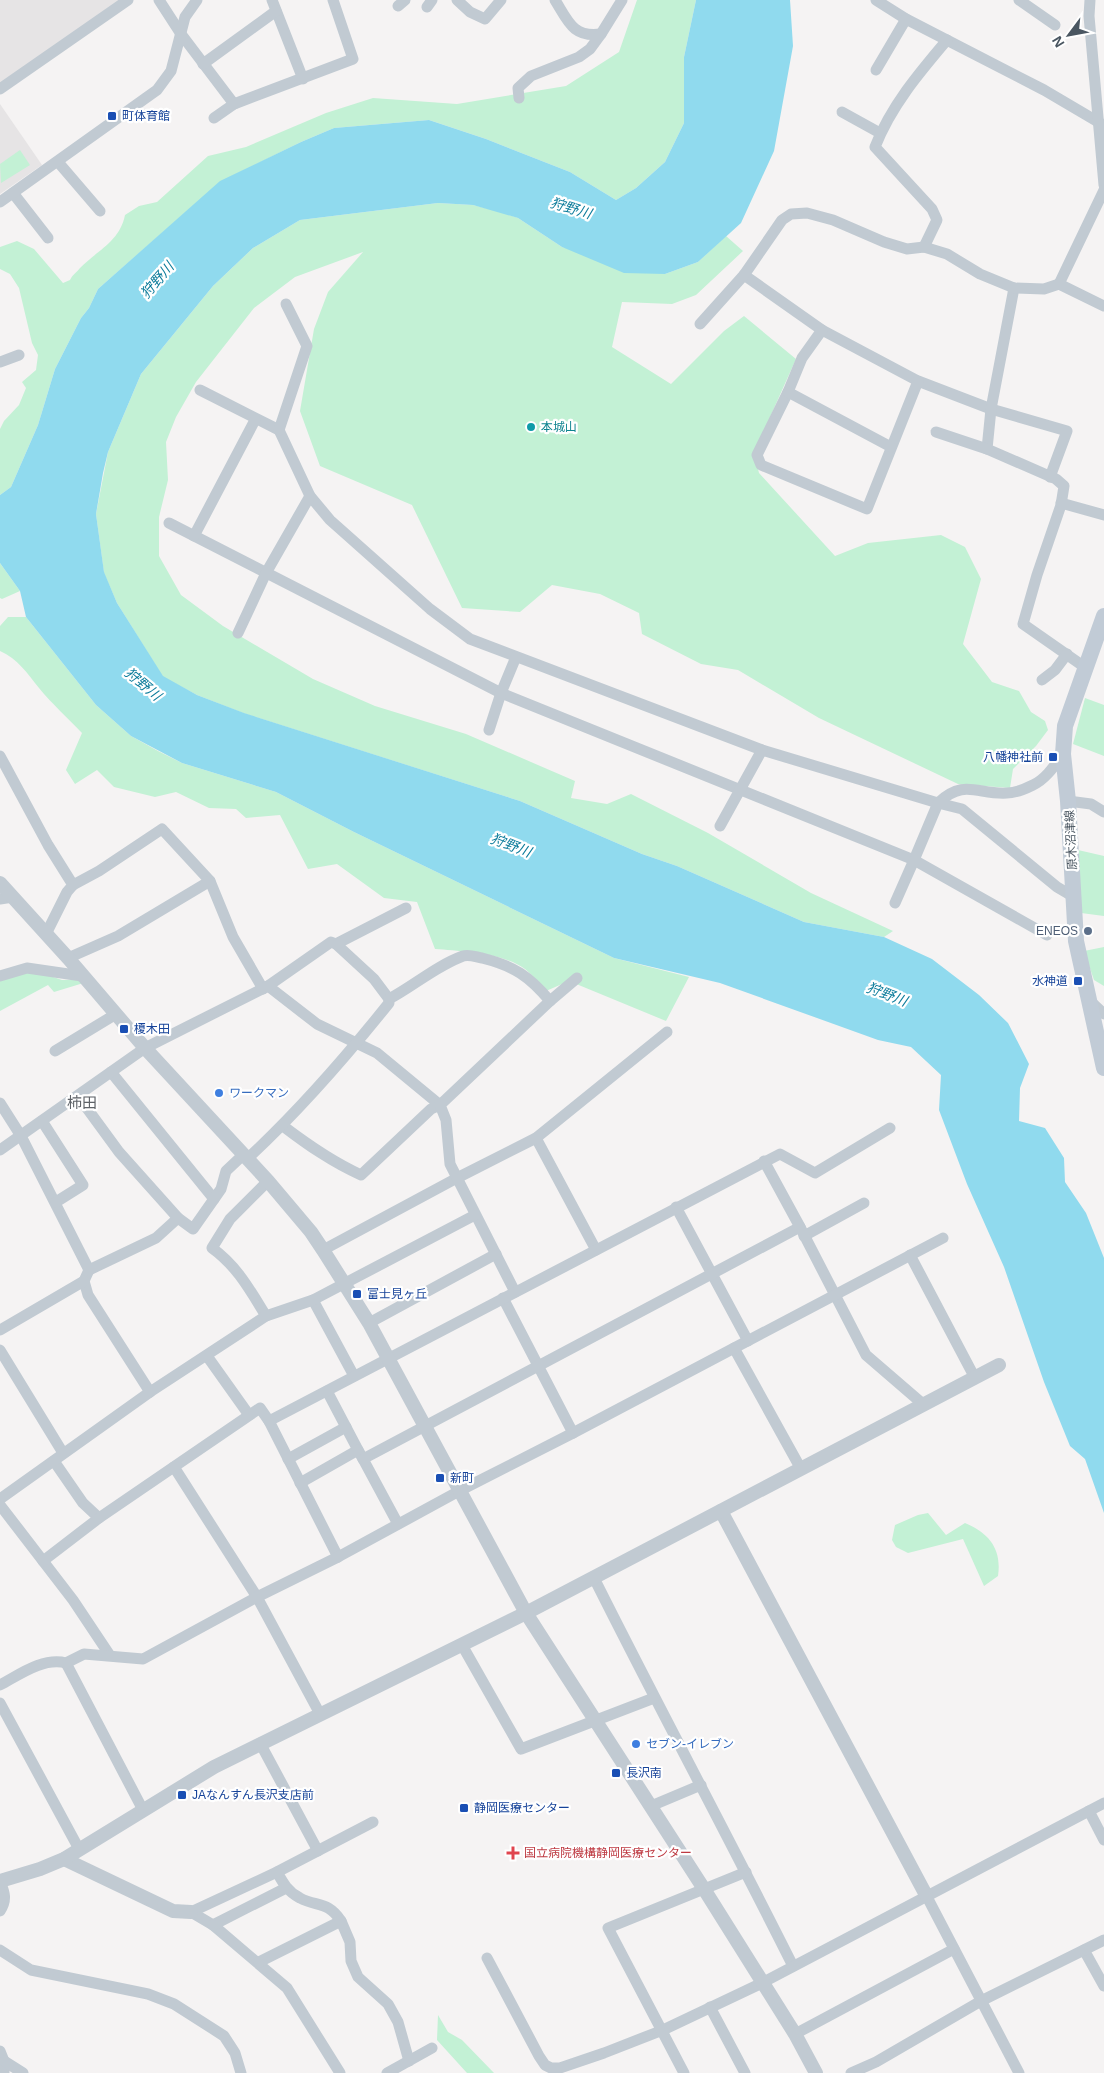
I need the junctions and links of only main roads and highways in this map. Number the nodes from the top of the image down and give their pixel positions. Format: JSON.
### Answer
{"nodes":[{"id":1,"x":1104,"y":616,"type":"edge"},
{"id":2,"x":1099,"y":645,"type":"edge"},
{"id":3,"x":1104,"y":1068,"type":"edge"}],
"edges":[{"from":1,"to":2,"type":"main road","name":"原木沼津線"},
{"from":2,"to":3,"type":"main road","name":"原木沼津線"}]}
